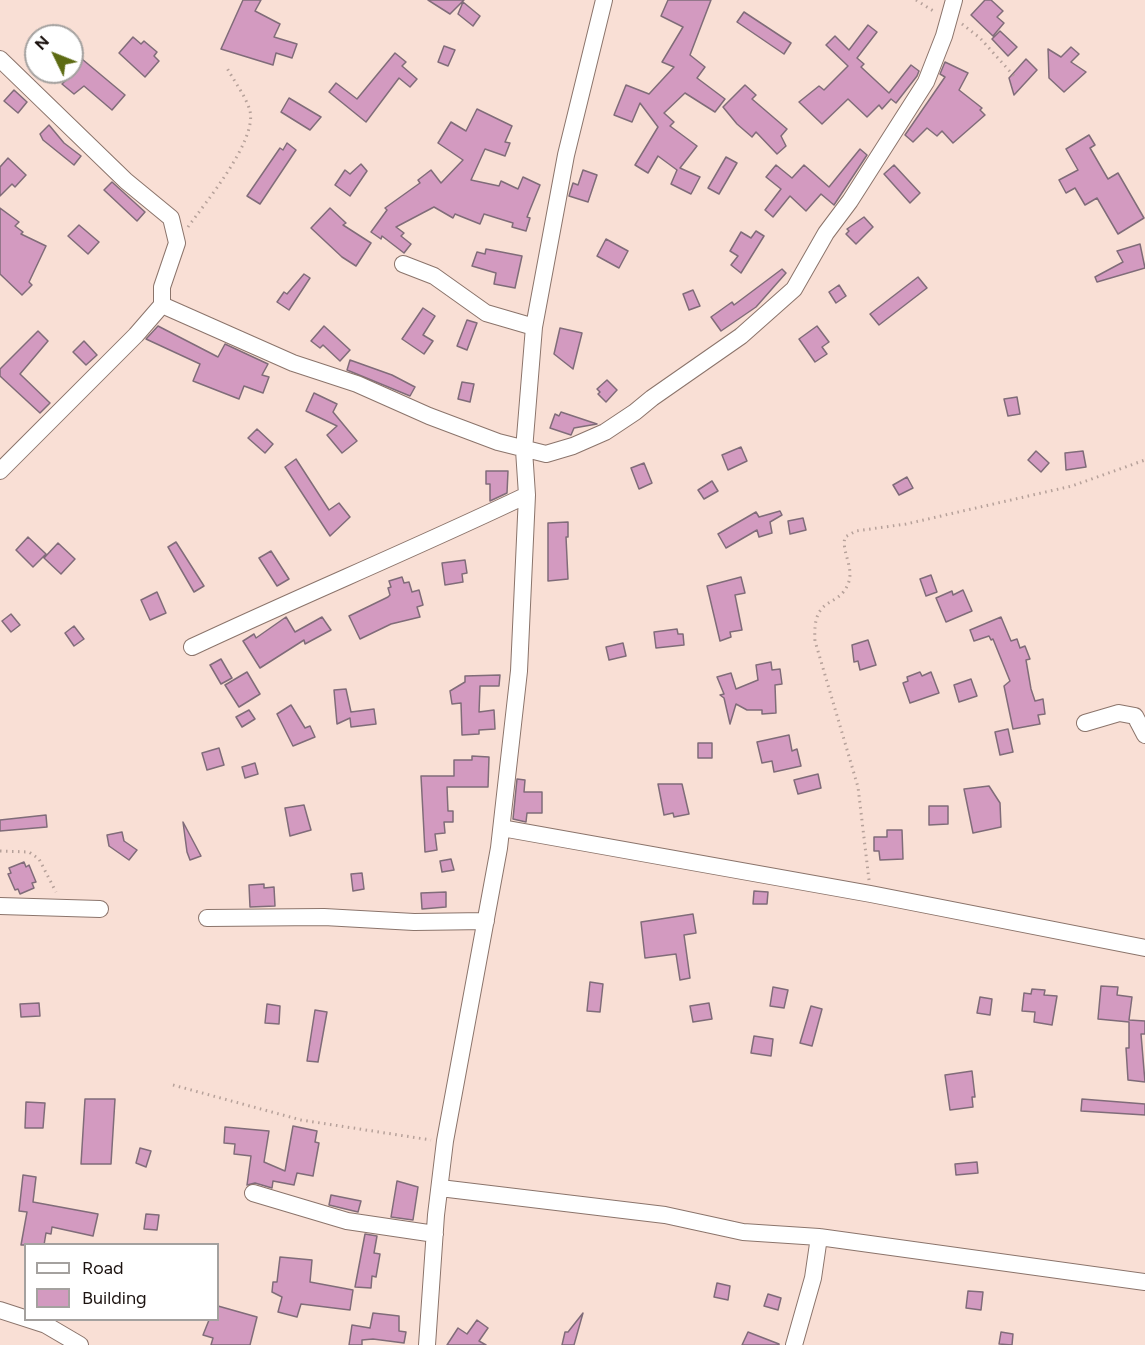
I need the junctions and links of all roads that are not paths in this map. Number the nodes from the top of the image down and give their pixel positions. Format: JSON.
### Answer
{"nodes":[{"id":1,"x":604,"y":0,"type":"edge"},
{"id":2,"x":954,"y":0,"type":"edge"},
{"id":3,"x":0,"y":59,"type":"edge"},
{"id":4,"x":403,"y":264,"type":"dead end"},
{"id":5,"x":162,"y":305,"type":"junction"},
{"id":6,"x":534,"y":327,"type":"junction"},
{"id":7,"x":524,"y":450,"type":"junction"},
{"id":8,"x":0,"y":471,"type":"edge"},
{"id":9,"x":527,"y":495,"type":"junction"},
{"id":10,"x":192,"y":647,"type":"dead end"},
{"id":11,"x":1085,"y":723,"type":"dead end"},
{"id":12,"x":1145,"y":735,"type":"edge"},
{"id":13,"x":502,"y":828,"type":"junction"},
{"id":14,"x":0,"y":906,"type":"edge"},
{"id":15,"x":100,"y":909,"type":"dead end"},
{"id":16,"x":207,"y":918,"type":"dead end"},
{"id":17,"x":486,"y":921,"type":"junction"},
{"id":18,"x":1145,"y":948,"type":"edge"},
{"id":19,"x":440,"y":1188,"type":"junction"},
{"id":20,"x":252,"y":1194,"type":"dead end"},
{"id":21,"x":435,"y":1234,"type":"junction"},
{"id":22,"x":819,"y":1237,"type":"junction"},
{"id":23,"x":1145,"y":1282,"type":"edge"},
{"id":24,"x":0,"y":1310,"type":"edge"},
{"id":25,"x":24,"y":1318,"type":"edge"},
{"id":26,"x":34,"y":1321,"type":"edge"},
{"id":27,"x":80,"y":1345,"type":"edge"},
{"id":28,"x":427,"y":1345,"type":"edge"},
{"id":29,"x":795,"y":1345,"type":"edge"}],
"edges":[{"from":1,"to":6,"type":"street"},
{"from":2,"to":7,"type":"street"},
{"from":3,"to":5,"type":"street"},
{"from":4,"to":6,"type":"street"},
{"from":5,"to":7,"type":"street"},
{"from":5,"to":8,"type":"street"},
{"from":6,"to":7,"type":"street"},
{"from":7,"to":9,"type":"street"},
{"from":9,"to":10,"type":"street"},
{"from":9,"to":13,"type":"street"},
{"from":11,"to":12,"type":"street"},
{"from":13,"to":17,"type":"street"},
{"from":13,"to":18,"type":"street"},
{"from":14,"to":15,"type":"street"},
{"from":16,"to":17,"type":"street"},
{"from":17,"to":19,"type":"street"},
{"from":19,"to":21,"type":"street"},
{"from":19,"to":22,"type":"street"},
{"from":20,"to":21,"type":"street"},
{"from":21,"to":28,"type":"street"},
{"from":22,"to":23,"type":"street"},
{"from":22,"to":29,"type":"street"},
{"from":24,"to":25,"type":"street"},
{"from":26,"to":27,"type":"street"}]}
